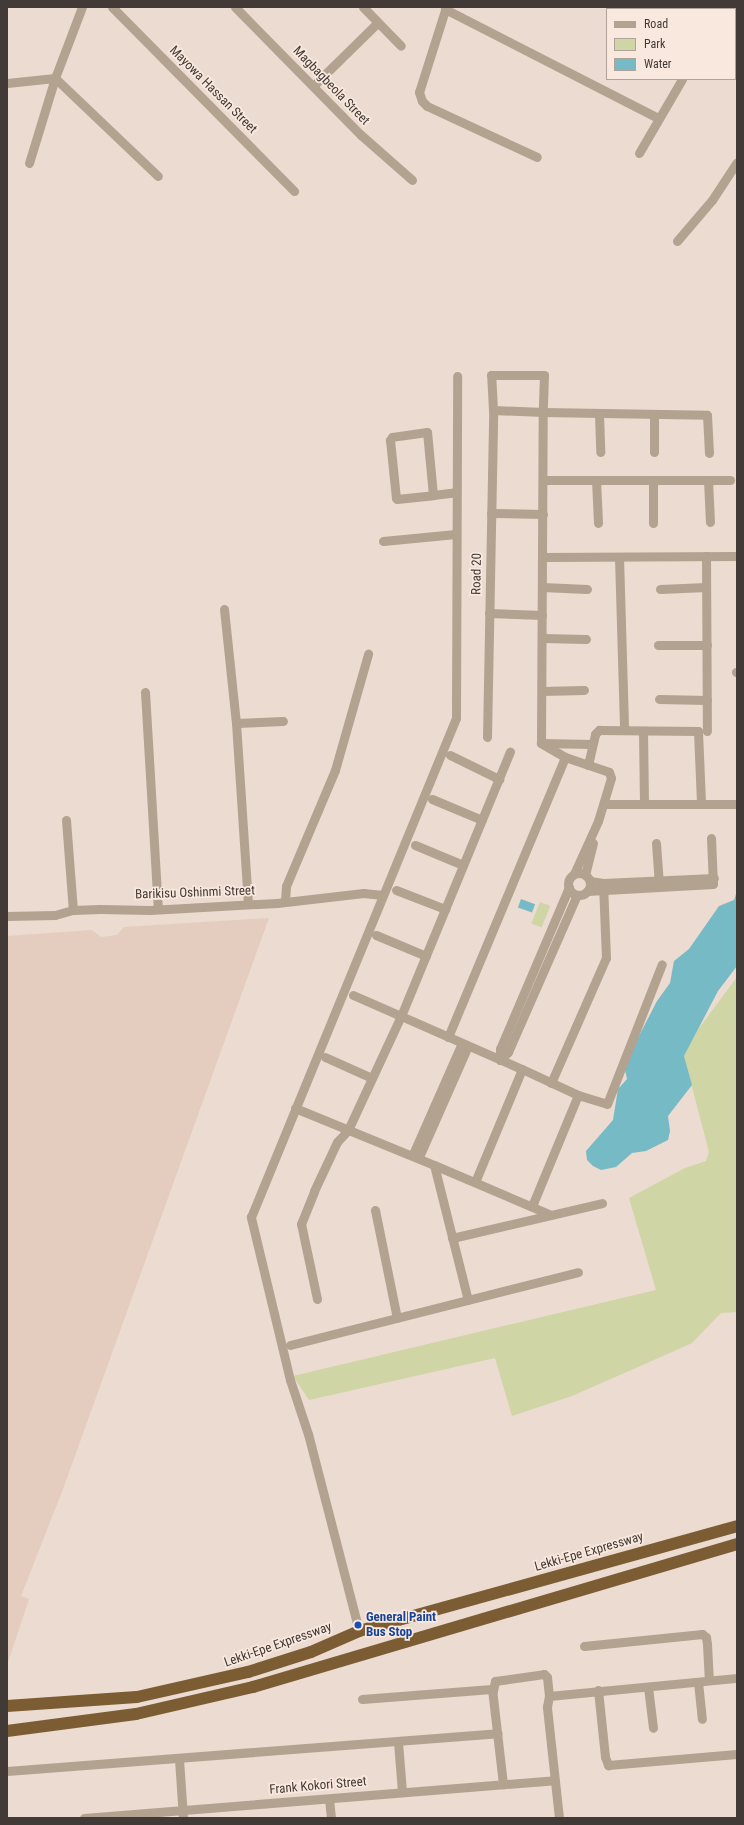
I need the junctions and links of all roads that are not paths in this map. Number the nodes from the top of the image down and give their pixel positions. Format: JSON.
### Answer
{"nodes":[{"id":1,"x":82,"y":7,"type":"edge"},
{"id":2,"x":112,"y":7,"type":"edge"},
{"id":3,"x":235,"y":7,"type":"edge"},
{"id":4,"x":363,"y":7,"type":"edge"},
{"id":5,"x":445,"y":8,"type":"edge"},
{"id":6,"x":377,"y":23,"type":"junction"},
{"id":7,"x":401,"y":46,"type":"dead end"},
{"id":8,"x":55,"y":78,"type":"junction"},
{"id":9,"x":681,"y":80,"type":"edge"},
{"id":10,"x":7,"y":83,"type":"edge"},
{"id":11,"x":313,"y":86,"type":"junction"},
{"id":12,"x":658,"y":118,"type":"junction"},
{"id":13,"x":639,"y":153,"type":"dead end"},
{"id":14,"x":537,"y":157,"type":"dead end"},
{"id":15,"x":737,"y":162,"type":"edge"},
{"id":16,"x":29,"y":163,"type":"dead end"},
{"id":17,"x":158,"y":176,"type":"dead end"},
{"id":18,"x":412,"y":180,"type":"dead end"},
{"id":19,"x":294,"y":191,"type":"dead end"},
{"id":20,"x":677,"y":241,"type":"dead end"},
{"id":21,"x":457,"y":376,"type":"dead end"},
{"id":22,"x":493,"y":410,"type":"junction"},
{"id":23,"x":543,"y":412,"type":"junction"},
{"id":24,"x":599,"y":414,"type":"junction"},
{"id":25,"x":654,"y":414,"type":"junction"},
{"id":26,"x":600,"y":452,"type":"dead end"},
{"id":27,"x":654,"y":452,"type":"dead end"},
{"id":28,"x":709,"y":453,"type":"dead end"},
{"id":29,"x":543,"y":480,"type":"junction"},
{"id":30,"x":596,"y":480,"type":"junction"},
{"id":31,"x":653,"y":480,"type":"junction"},
{"id":32,"x":708,"y":480,"type":"junction"},
{"id":33,"x":730,"y":480,"type":"dead end"},
{"id":34,"x":456,"y":492,"type":"junction"},
{"id":35,"x":433,"y":495,"type":"junction"},
{"id":36,"x":491,"y":513,"type":"junction"},
{"id":37,"x":543,"y":514,"type":"junction"},
{"id":38,"x":710,"y":522,"type":"dead end"},
{"id":39,"x":598,"y":524,"type":"dead end"},
{"id":40,"x":653,"y":524,"type":"dead end"},
{"id":41,"x":456,"y":534,"type":"junction"},
{"id":42,"x":383,"y":541,"type":"dead end"},
{"id":43,"x":706,"y":556,"type":"junction"},
{"id":44,"x":737,"y":556,"type":"edge"},
{"id":45,"x":542,"y":557,"type":"junction"},
{"id":46,"x":619,"y":557,"type":"junction"},
{"id":47,"x":706,"y":586,"type":"junction"},
{"id":48,"x":542,"y":587,"type":"junction"},
{"id":49,"x":587,"y":589,"type":"dead end"},
{"id":50,"x":660,"y":589,"type":"dead end"},
{"id":51,"x":224,"y":609,"type":"dead end"},
{"id":52,"x":489,"y":613,"type":"junction"},
{"id":53,"x":542,"y":615,"type":"junction"},
{"id":54,"x":542,"y":638,"type":"junction"},
{"id":55,"x":586,"y":639,"type":"dead end"},
{"id":56,"x":658,"y":645,"type":"dead end"},
{"id":57,"x":706,"y":645,"type":"junction"},
{"id":58,"x":368,"y":654,"type":"dead end"},
{"id":59,"x":584,"y":690,"type":"dead end"},
{"id":60,"x":542,"y":691,"type":"junction"},
{"id":61,"x":145,"y":692,"type":"dead end"},
{"id":62,"x":659,"y":699,"type":"dead end"},
{"id":63,"x":707,"y":700,"type":"junction"},
{"id":64,"x":282,"y":721,"type":"dead end"},
{"id":65,"x":236,"y":723,"type":"junction"},
{"id":66,"x":624,"y":730,"type":"junction"},
{"id":67,"x":642,"y":731,"type":"junction"},
{"id":68,"x":707,"y":732,"type":"dead end"},
{"id":69,"x":487,"y":737,"type":"dead end"},
{"id":70,"x":541,"y":744,"type":"junction"},
{"id":71,"x":592,"y":744,"type":"junction"},
{"id":72,"x":510,"y":752,"type":"dead end"},
{"id":73,"x":450,"y":756,"type":"dead end"},
{"id":74,"x":565,"y":757,"type":"junction"},
{"id":75,"x":588,"y":765,"type":"junction"},
{"id":76,"x":499,"y":779,"type":"junction"},
{"id":77,"x":432,"y":799,"type":"dead end"},
{"id":78,"x":604,"y":804,"type":"junction"},
{"id":79,"x":644,"y":804,"type":"junction"},
{"id":80,"x":701,"y":804,"type":"junction"},
{"id":81,"x":737,"y":804,"type":"edge"},
{"id":82,"x":66,"y":820,"type":"dead end"},
{"id":83,"x":482,"y":820,"type":"junction"},
{"id":84,"x":598,"y":821,"type":"junction"},
{"id":85,"x":711,"y":838,"type":"dead end"},
{"id":86,"x":656,"y":843,"type":"dead end"},
{"id":87,"x":415,"y":845,"type":"dead end"},
{"id":88,"x":463,"y":866,"type":"junction"},
{"id":89,"x":574,"y":874,"type":"junction"},
{"id":90,"x":587,"y":878,"type":"junction"},
{"id":91,"x":659,"y":885,"type":"junction"},
{"id":92,"x":569,"y":887,"type":"junction"},
{"id":93,"x":603,"y":887,"type":"junction"},
{"id":94,"x":396,"y":890,"type":"dead end"},
{"id":95,"x":587,"y":891,"type":"junction"},
{"id":96,"x":383,"y":895,"type":"junction"},
{"id":97,"x":577,"y":895,"type":"junction"},
{"id":98,"x":284,"y":901,"type":"junction"},
{"id":99,"x":248,"y":904,"type":"junction"},
{"id":100,"x":158,"y":908,"type":"junction"},
{"id":101,"x":445,"y":909,"type":"junction"},
{"id":102,"x":73,"y":910,"type":"junction"},
{"id":103,"x":7,"y":916,"type":"edge"},
{"id":104,"x":376,"y":935,"type":"dead end"},
{"id":105,"x":426,"y":956,"type":"junction"},
{"id":106,"x":662,"y":964,"type":"dead end"},
{"id":107,"x":353,"y":995,"type":"dead end"},
{"id":108,"x":401,"y":1016,"type":"junction"},
{"id":109,"x":448,"y":1037,"type":"junction"},
{"id":110,"x":465,"y":1045,"type":"junction"},
{"id":111,"x":325,"y":1057,"type":"dead end"},
{"id":112,"x":500,"y":1060,"type":"junction"},
{"id":113,"x":522,"y":1069,"type":"junction"},
{"id":114,"x":372,"y":1078,"type":"junction"},
{"id":115,"x":551,"y":1083,"type":"junction"},
{"id":116,"x":578,"y":1095,"type":"junction"},
{"id":117,"x":294,"y":1108,"type":"junction"},
{"id":118,"x":348,"y":1130,"type":"junction"},
{"id":119,"x":416,"y":1156,"type":"junction"},
{"id":120,"x":434,"y":1165,"type":"junction"},
{"id":121,"x":475,"y":1182,"type":"junction"},
{"id":122,"x":602,"y":1203,"type":"dead end"},
{"id":123,"x":532,"y":1206,"type":"junction"},
{"id":124,"x":375,"y":1210,"type":"dead end"},
{"id":125,"x":551,"y":1215,"type":"junction"},
{"id":126,"x":452,"y":1238,"type":"junction"},
{"id":127,"x":578,"y":1272,"type":"dead end"},
{"id":128,"x":317,"y":1300,"type":"dead end"},
{"id":129,"x":468,"y":1300,"type":"junction"},
{"id":130,"x":397,"y":1318,"type":"junction"},
{"id":131,"x":290,"y":1345,"type":"dead end"},
{"id":132,"x":737,"y":1526,"type":"edge"},
{"id":133,"x":737,"y":1544,"type":"edge"},
{"id":134,"x":359,"y":1631,"type":"junction"},
{"id":135,"x":584,"y":1646,"type":"dead end"},
{"id":136,"x":737,"y":1678,"type":"edge"},
{"id":137,"x":709,"y":1680,"type":"junction"},
{"id":138,"x":698,"y":1682,"type":"junction"},
{"id":139,"x":648,"y":1687,"type":"junction"},
{"id":140,"x":598,"y":1690,"type":"junction"},
{"id":141,"x":494,"y":1692,"type":"junction"},
{"id":142,"x":549,"y":1696,"type":"junction"},
{"id":143,"x":362,"y":1699,"type":"dead end"},
{"id":144,"x":7,"y":1706,"type":"edge"},
{"id":145,"x":702,"y":1719,"type":"dead end"},
{"id":146,"x":653,"y":1728,"type":"dead end"},
{"id":147,"x":7,"y":1731,"type":"edge"},
{"id":148,"x":498,"y":1733,"type":"junction"},
{"id":149,"x":398,"y":1742,"type":"junction"},
{"id":150,"x":737,"y":1754,"type":"edge"},
{"id":151,"x":179,"y":1759,"type":"junction"},
{"id":152,"x":7,"y":1771,"type":"edge"},
{"id":153,"x":554,"y":1780,"type":"junction"},
{"id":154,"x":503,"y":1784,"type":"junction"},
{"id":155,"x":402,"y":1792,"type":"junction"},
{"id":156,"x":329,"y":1798,"type":"junction"},
{"id":157,"x":183,"y":1814,"type":"edge"},
{"id":158,"x":84,"y":1818,"type":"edge"},
{"id":159,"x":331,"y":1818,"type":"edge"},
{"id":160,"x":559,"y":1818,"type":"edge"}],
"edges":[{"from":1,"to":8,"type":"street"},
{"from":2,"to":19,"type":"street","name":"Mayowa Hassan Street"},
{"from":3,"to":11,"type":"street","name":"Magbagbeola Street"},
{"from":4,"to":6,"type":"street"},
{"from":5,"to":12,"type":"street"},
{"from":5,"to":14,"type":"street"},
{"from":6,"to":7,"type":"street"},
{"from":6,"to":11,"type":"street"},
{"from":8,"to":10,"type":"street"},
{"from":8,"to":16,"type":"street"},
{"from":8,"to":17,"type":"street"},
{"from":9,"to":12,"type":"street"},
{"from":11,"to":18,"type":"street","name":"Magbagbeola Street"},
{"from":12,"to":13,"type":"street"},
{"from":15,"to":20,"type":"street"},
{"from":21,"to":34,"type":"street"},
{"from":22,"to":23,"type":"street"},
{"from":22,"to":23,"type":"street","name":"Road 20"},
{"from":22,"to":36,"type":"street","name":"Road 20"},
{"from":23,"to":24,"type":"street"},
{"from":23,"to":29,"type":"street"},
{"from":24,"to":25,"type":"street"},
{"from":24,"to":26,"type":"street"},
{"from":25,"to":27,"type":"street"},
{"from":25,"to":28,"type":"street"},
{"from":29,"to":30,"type":"street"},
{"from":29,"to":37,"type":"street"},
{"from":30,"to":31,"type":"street"},
{"from":30,"to":39,"type":"street"},
{"from":31,"to":32,"type":"street"},
{"from":31,"to":40,"type":"street"},
{"from":32,"to":33,"type":"street"},
{"from":32,"to":38,"type":"street"},
{"from":34,"to":35,"type":"street"},
{"from":34,"to":41,"type":"street"},
{"from":35,"to":35,"type":"street"},
{"from":36,"to":37,"type":"street"},
{"from":36,"to":52,"type":"street","name":"Road 20"},
{"from":37,"to":45,"type":"street"},
{"from":41,"to":42,"type":"street"},
{"from":41,"to":96,"type":"street"},
{"from":43,"to":44,"type":"street"},
{"from":43,"to":46,"type":"street"},
{"from":43,"to":47,"type":"street"},
{"from":45,"to":46,"type":"street"},
{"from":45,"to":48,"type":"street"},
{"from":46,"to":66,"type":"street"},
{"from":47,"to":50,"type":"street"},
{"from":47,"to":57,"type":"street"},
{"from":48,"to":49,"type":"street"},
{"from":48,"to":53,"type":"street"},
{"from":51,"to":65,"type":"street"},
{"from":52,"to":53,"type":"street"},
{"from":52,"to":69,"type":"street","name":"Road 20"},
{"from":53,"to":54,"type":"street"},
{"from":54,"to":55,"type":"street"},
{"from":54,"to":60,"type":"street"},
{"from":56,"to":57,"type":"street"},
{"from":57,"to":63,"type":"street"},
{"from":58,"to":98,"type":"street"},
{"from":59,"to":60,"type":"street"},
{"from":60,"to":70,"type":"street"},
{"from":61,"to":100,"type":"street"},
{"from":62,"to":63,"type":"street"},
{"from":63,"to":68,"type":"street"},
{"from":64,"to":65,"type":"street"},
{"from":65,"to":99,"type":"street"},
{"from":66,"to":67,"type":"street"},
{"from":66,"to":71,"type":"street"},
{"from":67,"to":79,"type":"street"},
{"from":67,"to":80,"type":"street"},
{"from":70,"to":71,"type":"street"},
{"from":70,"to":74,"type":"street"},
{"from":71,"to":75,"type":"street"},
{"from":72,"to":76,"type":"street"},
{"from":73,"to":76,"type":"street"},
{"from":74,"to":75,"type":"street"},
{"from":74,"to":109,"type":"street"},
{"from":75,"to":78,"type":"street"},
{"from":76,"to":83,"type":"street"},
{"from":77,"to":83,"type":"street"},
{"from":78,"to":79,"type":"street"},
{"from":78,"to":84,"type":"street"},
{"from":79,"to":80,"type":"street"},
{"from":80,"to":81,"type":"street"},
{"from":82,"to":102,"type":"street"},
{"from":83,"to":88,"type":"street"},
{"from":84,"to":89,"type":"street"},
{"from":84,"to":90,"type":"street"},
{"from":85,"to":91,"type":"street"},
{"from":86,"to":91,"type":"street"},
{"from":87,"to":88,"type":"street"},
{"from":88,"to":101,"type":"street"},
{"from":89,"to":90,"type":"street"},
{"from":89,"to":92,"type":"street"},
{"from":90,"to":93,"type":"street"},
{"from":90,"to":95,"type":"street"},
{"from":91,"to":93,"type":"street"},
{"from":92,"to":97,"type":"street"},
{"from":92,"to":112,"type":"street"},
{"from":93,"to":95,"type":"street"},
{"from":93,"to":115,"type":"street"},
{"from":94,"to":101,"type":"street"},
{"from":95,"to":97,"type":"street"},
{"from":96,"to":98,"type":"street","name":"Barikisu Oshinmi Street"},
{"from":96,"to":117,"type":"street"},
{"from":97,"to":112,"type":"street"},
{"from":98,"to":99,"type":"street","name":"Barikisu Oshinmi Street"},
{"from":99,"to":100,"type":"street","name":"Barikisu Oshinmi Street"},
{"from":100,"to":102,"type":"street","name":"Barikisu Oshinmi Street"},
{"from":101,"to":105,"type":"street"},
{"from":102,"to":103,"type":"street","name":"Barikisu Oshinmi Street"},
{"from":104,"to":105,"type":"street"},
{"from":105,"to":108,"type":"street"},
{"from":106,"to":116,"type":"street"},
{"from":107,"to":108,"type":"street"},
{"from":108,"to":109,"type":"street"},
{"from":108,"to":114,"type":"street"},
{"from":109,"to":110,"type":"street"},
{"from":110,"to":112,"type":"street"},
{"from":110,"to":119,"type":"street"},
{"from":111,"to":114,"type":"street"},
{"from":112,"to":113,"type":"street"},
{"from":113,"to":115,"type":"street"},
{"from":113,"to":121,"type":"street"},
{"from":114,"to":118,"type":"street"},
{"from":115,"to":116,"type":"street"},
{"from":116,"to":123,"type":"street"},
{"from":117,"to":118,"type":"street"},
{"from":117,"to":134,"type":"street"},
{"from":118,"to":119,"type":"street"},
{"from":118,"to":128,"type":"street"},
{"from":119,"to":120,"type":"street"},
{"from":120,"to":121,"type":"street"},
{"from":120,"to":126,"type":"street"},
{"from":121,"to":123,"type":"street"},
{"from":122,"to":125,"type":"street"},
{"from":123,"to":125,"type":"street"},
{"from":124,"to":130,"type":"street"},
{"from":125,"to":126,"type":"street"},
{"from":126,"to":129,"type":"street"},
{"from":127,"to":129,"type":"street"},
{"from":129,"to":130,"type":"street"},
{"from":130,"to":131,"type":"street"},
{"from":132,"to":134,"type":"highway","name":"Lekki-Epe Expressway"},
{"from":133,"to":147,"type":"highway"},
{"from":134,"to":144,"type":"highway","name":"Lekki-Epe Expressway"},
{"from":135,"to":137,"type":"street"},
{"from":136,"to":137,"type":"street"},
{"from":137,"to":138,"type":"street"},
{"from":138,"to":139,"type":"street"},
{"from":138,"to":145,"type":"street"},
{"from":139,"to":140,"type":"street"},
{"from":139,"to":146,"type":"street"},
{"from":140,"to":142,"type":"street"},
{"from":140,"to":150,"type":"street"},
{"from":141,"to":142,"type":"street"},
{"from":141,"to":143,"type":"street"},
{"from":141,"to":148,"type":"street"},
{"from":142,"to":153,"type":"street"},
{"from":148,"to":149,"type":"street"},
{"from":148,"to":154,"type":"street"},
{"from":149,"to":151,"type":"street"},
{"from":149,"to":155,"type":"street"},
{"from":151,"to":152,"type":"street"},
{"from":151,"to":157,"type":"street"},
{"from":153,"to":154,"type":"street","name":"Frank Kokori Street"},
{"from":153,"to":160,"type":"street"},
{"from":154,"to":155,"type":"street","name":"Frank Kokori Street"},
{"from":155,"to":156,"type":"street","name":"Frank Kokori Street"},
{"from":156,"to":157,"type":"street","name":"Frank Kokori Street"},
{"from":156,"to":159,"type":"street"},
{"from":157,"to":158,"type":"street","name":"Frank Kokori Street"}]}
